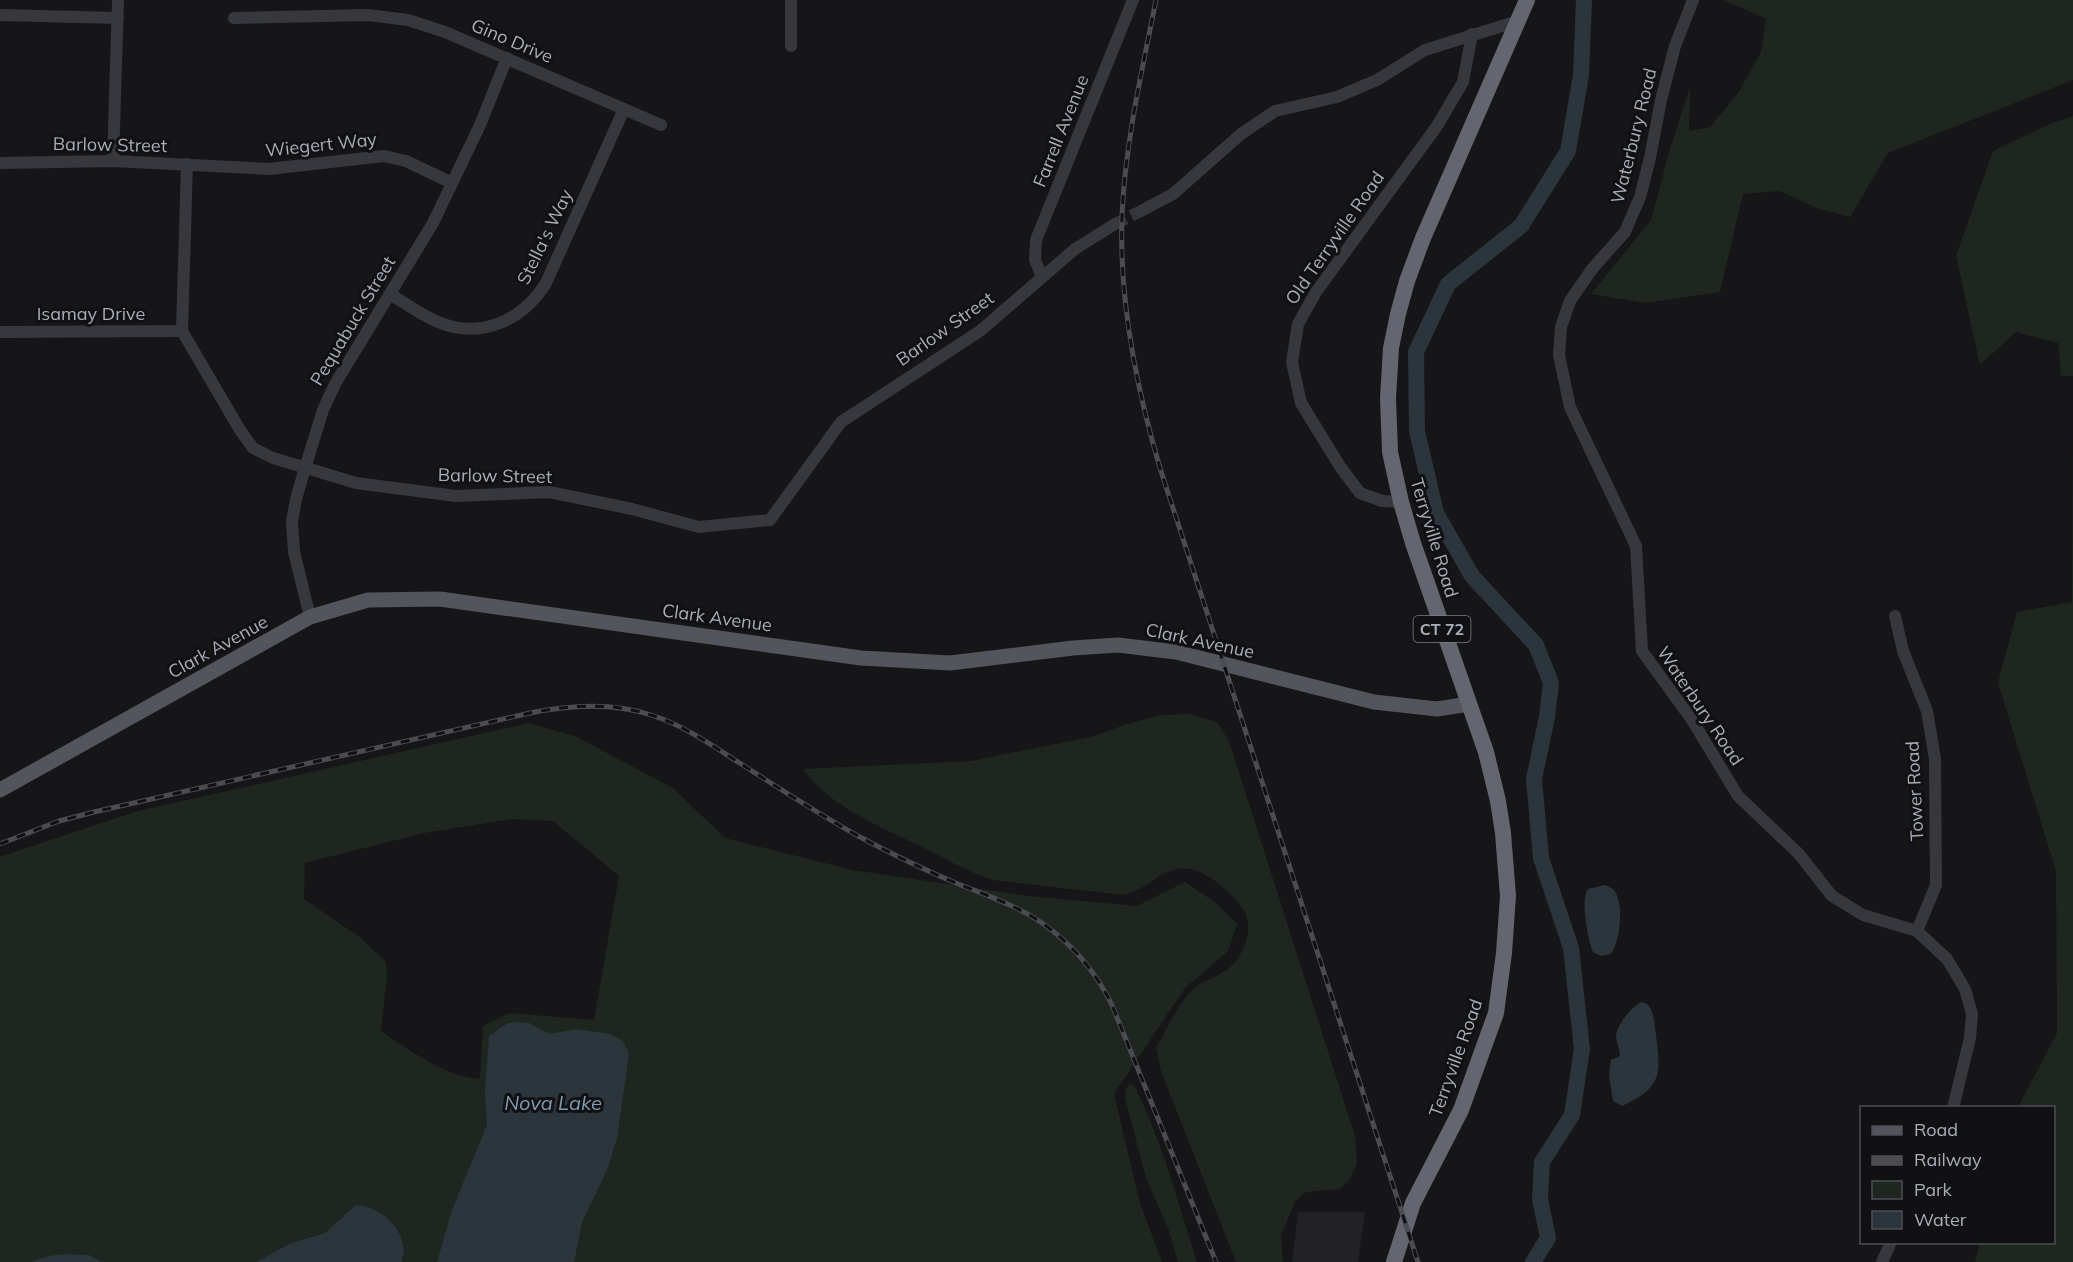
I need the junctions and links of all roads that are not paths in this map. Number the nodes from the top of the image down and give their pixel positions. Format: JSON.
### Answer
{"nodes":[{"id":1,"x":118,"y":0,"type":"edge"},
{"id":2,"x":791,"y":0,"type":"edge"},
{"id":3,"x":1133,"y":0,"type":"edge"},
{"id":4,"x":1527,"y":0,"type":"edge"},
{"id":5,"x":1693,"y":0,"type":"edge"},
{"id":6,"x":0,"y":15,"type":"edge"},
{"id":7,"x":118,"y":18,"type":"junction"},
{"id":8,"x":234,"y":18,"type":"dead end"},
{"id":9,"x":1518,"y":21,"type":"junction"},
{"id":10,"x":1472,"y":34,"type":"junction"},
{"id":11,"x":790,"y":46,"type":"dead end"},
{"id":12,"x":507,"y":58,"type":"junction"},
{"id":13,"x":624,"y":109,"type":"junction"},
{"id":14,"x":661,"y":124,"type":"dead end"},
{"id":15,"x":113,"y":161,"type":"junction"},
{"id":16,"x":0,"y":163,"type":"edge"},
{"id":17,"x":187,"y":164,"type":"junction"},
{"id":18,"x":452,"y":183,"type":"junction"},
{"id":19,"x":1140,"y":211,"type":"tunnel mouth"},
{"id":20,"x":1114,"y":224,"type":"tunnel mouth"},
{"id":21,"x":1042,"y":277,"type":"junction"},
{"id":22,"x":390,"y":294,"type":"junction"},
{"id":23,"x":182,"y":331,"type":"junction"},
{"id":24,"x":0,"y":333,"type":"edge"},
{"id":25,"x":305,"y":468,"type":"junction"},
{"id":26,"x":1401,"y":502,"type":"junction"},
{"id":27,"x":1894,"y":616,"type":"dead end"},
{"id":28,"x":310,"y":618,"type":"junction"},
{"id":29,"x":1469,"y":704,"type":"junction"},
{"id":30,"x":0,"y":790,"type":"edge"},
{"id":31,"x":1917,"y":931,"type":"junction"},
{"id":32,"x":1953,"y":1106,"type":"edge"},
{"id":33,"x":1890,"y":1244,"type":"edge"},
{"id":34,"x":1394,"y":1262,"type":"edge"},
{"id":35,"x":1882,"y":1262,"type":"edge"}],
"edges":[{"from":1,"to":7,"type":"street"},
{"from":2,"to":11,"type":"street"},
{"from":3,"to":21,"type":"street","name":"Farrell Avenue"},
{"from":4,"to":9,"type":"highway","name":"Terryville Road","number":"CT 72"},
{"from":5,"to":31,"type":"street","name":"Waterbury Road"},
{"from":6,"to":7,"type":"street"},
{"from":7,"to":15,"type":"street"},
{"from":8,"to":12,"type":"street","name":"Gino Drive"},
{"from":9,"to":10,"type":"street"},
{"from":9,"to":26,"type":"highway","name":"Terryville Road","number":"CT 72"},
{"from":10,"to":19,"type":"street"},
{"from":10,"to":26,"type":"street","name":"Old Terryville Road"},
{"from":12,"to":13,"type":"street","name":"Gino Drive"},
{"from":12,"to":18,"type":"street","name":"Pequabuck Street"},
{"from":13,"to":14,"type":"street","name":"Gino Drive"},
{"from":13,"to":22,"type":"street","name":"Stella's Way"},
{"from":15,"to":16,"type":"street","name":"Barlow Street"},
{"from":15,"to":17,"type":"street","name":"Barlow Street"},
{"from":17,"to":18,"type":"street","name":"Wiegert Way"},
{"from":17,"to":23,"type":"street","name":"Barlow Street"},
{"from":18,"to":22,"type":"street","name":"Pequabuck Street"},
{"from":20,"to":21,"type":"street","name":"Barlow Street"},
{"from":21,"to":25,"type":"street","name":"Barlow Street"},
{"from":22,"to":25,"type":"street","name":"Pequabuck Street"},
{"from":23,"to":24,"type":"street","name":"Isamay Drive"},
{"from":23,"to":25,"type":"street","name":"Barlow Street"},
{"from":25,"to":28,"type":"street","name":"Pequabuck Street"},
{"from":26,"to":29,"type":"highway","name":"Terryville Road","number":"CT 72"},
{"from":27,"to":31,"type":"street","name":"Tower Road"},
{"from":28,"to":29,"type":"main road","name":"Clark Avenue"},
{"from":28,"to":30,"type":"main road","name":"Clark Avenue"},
{"from":29,"to":34,"type":"highway","name":"Terryville Road","number":"CT 72"},
{"from":31,"to":32,"type":"street","name":"Waterbury Road"},
{"from":33,"to":35,"type":"street"}]}
